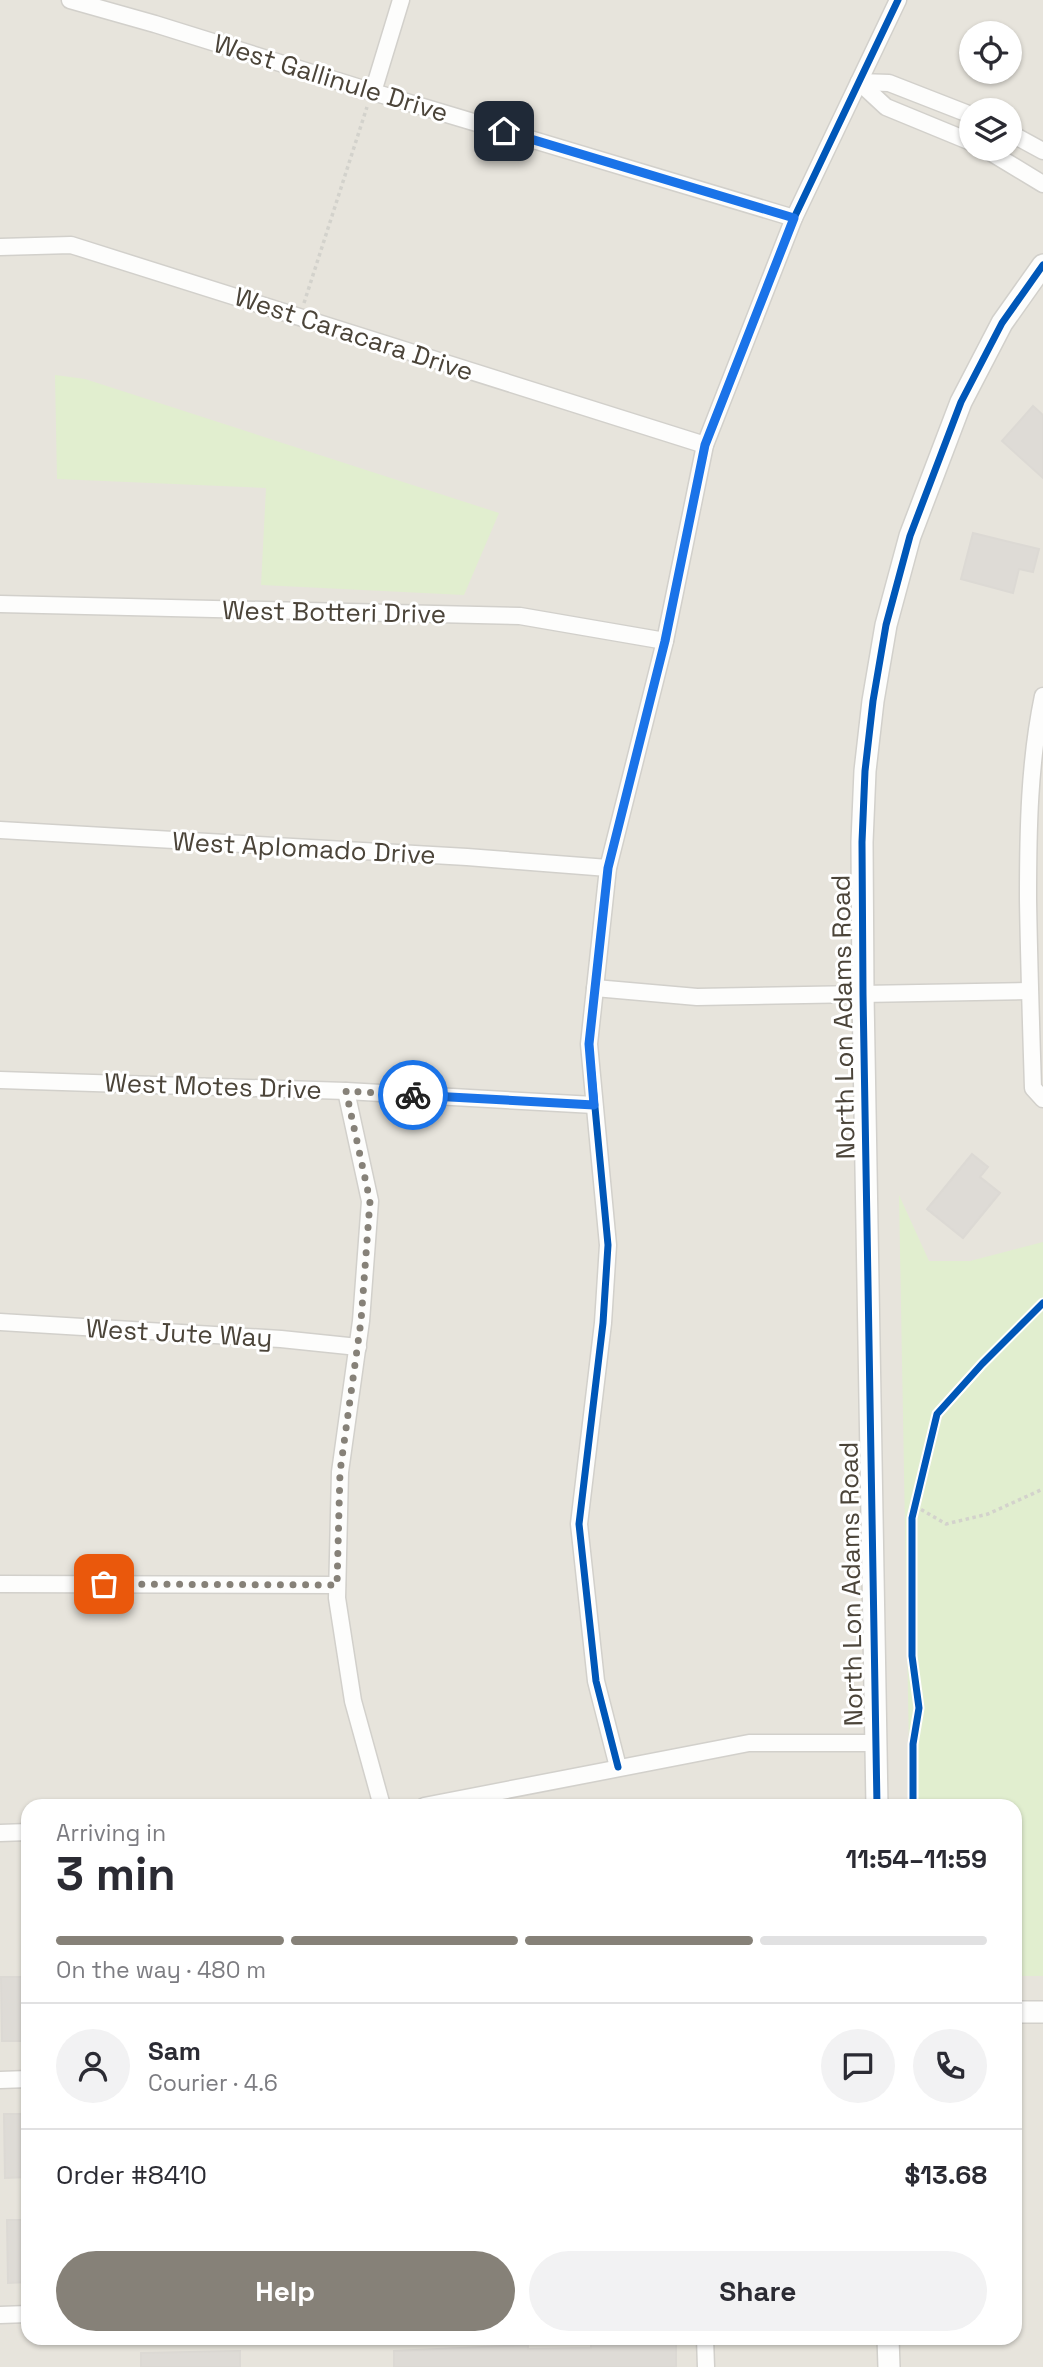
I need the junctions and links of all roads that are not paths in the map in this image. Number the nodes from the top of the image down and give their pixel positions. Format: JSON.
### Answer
{"nodes":[{"id":1,"x":70,"y":0,"type":"edge"},
{"id":2,"x":401,"y":0,"type":"edge"},
{"id":3,"x":898,"y":0,"type":"edge"},
{"id":4,"x":859,"y":82,"type":"junction"},
{"id":5,"x":373,"y":92,"type":"junction"},
{"id":6,"x":959,"y":110,"type":"edge"},
{"id":7,"x":959,"y":137,"type":"edge"},
{"id":8,"x":1022,"y":140,"type":"edge"},
{"id":9,"x":1043,"y":151,"type":"edge"},
{"id":10,"x":1005,"y":161,"type":"edge"},
{"id":11,"x":1043,"y":184,"type":"edge"},
{"id":12,"x":794,"y":218,"type":"junction"},
{"id":13,"x":0,"y":247,"type":"edge"},
{"id":14,"x":1043,"y":265,"type":"edge"},
{"id":15,"x":705,"y":445,"type":"junction"},
{"id":16,"x":0,"y":604,"type":"edge"},
{"id":17,"x":665,"y":641,"type":"junction"},
{"id":18,"x":1043,"y":696,"type":"edge"},
{"id":19,"x":1039,"y":740,"type":"edge"},
{"id":20,"x":0,"y":830,"type":"edge"},
{"id":21,"x":608,"y":868,"type":"junction"},
{"id":22,"x":595,"y":988,"type":"junction"},
{"id":23,"x":1029,"y":991,"type":"junction"},
{"id":24,"x":863,"y":994,"type":"junction"},
{"id":25,"x":0,"y":1080,"type":"edge"},
{"id":26,"x":346,"y":1091,"type":"junction"},
{"id":27,"x":1043,"y":1099,"type":"edge"},
{"id":28,"x":594,"y":1105,"type":"junction"},
{"id":29,"x":0,"y":1322,"type":"edge"},
{"id":30,"x":358,"y":1347,"type":"junction"},
{"id":31,"x":0,"y":1584,"type":"edge"},
{"id":32,"x":337,"y":1585,"type":"junction"},
{"id":33,"x":874,"y":1743,"type":"junction"},
{"id":34,"x":618,"y":1768,"type":"junction"},
{"id":35,"x":380,"y":1799,"type":"edge"},
{"id":36,"x":460,"y":1799,"type":"edge"},
{"id":37,"x":877,"y":1799,"type":"edge"},
{"id":38,"x":21,"y":1832,"type":"edge"},
{"id":39,"x":0,"y":1833,"type":"edge"},
{"id":40,"x":1022,"y":2012,"type":"edge"},
{"id":41,"x":1043,"y":2012,"type":"edge"},
{"id":42,"x":21,"y":2079,"type":"edge"},
{"id":43,"x":0,"y":2080,"type":"edge"},
{"id":44,"x":21,"y":2314,"type":"edge"},
{"id":45,"x":0,"y":2315,"type":"edge"},
{"id":46,"x":705,"y":2345,"type":"edge"},
{"id":47,"x":888,"y":2345,"type":"edge"},
{"id":48,"x":706,"y":2367,"type":"edge"},
{"id":49,"x":889,"y":2367,"type":"edge"}],
"edges":[{"from":1,"to":5,"type":"street","name":"West Gallinule Drive"},
{"from":2,"to":5,"type":"street"},
{"from":3,"to":4,"type":"street"},
{"from":4,"to":6,"type":"street"},
{"from":4,"to":7,"type":"street"},
{"from":4,"to":12,"type":"street"},
{"from":5,"to":12,"type":"street","name":"West Gallinule Drive"},
{"from":8,"to":9,"type":"street"},
{"from":10,"to":11,"type":"street"},
{"from":12,"to":15,"type":"street"},
{"from":13,"to":15,"type":"street","name":"West Caracara Drive"},
{"from":14,"to":24,"type":"street","name":"North Lon Adams Road"},
{"from":15,"to":17,"type":"street"},
{"from":16,"to":17,"type":"street","name":"West Botteri Drive"},
{"from":17,"to":21,"type":"street"},
{"from":18,"to":19,"type":"street"},
{"from":19,"to":23,"type":"street"},
{"from":20,"to":21,"type":"street","name":"West Aplomado Drive"},
{"from":21,"to":22,"type":"street"},
{"from":22,"to":24,"type":"street"},
{"from":22,"to":28,"type":"street"},
{"from":23,"to":24,"type":"street"},
{"from":23,"to":27,"type":"street"},
{"from":24,"to":33,"type":"street","name":"North Lon Adams Road"},
{"from":25,"to":26,"type":"street","name":"West Motes Drive"},
{"from":26,"to":28,"type":"street","name":"West Motes Drive"},
{"from":26,"to":30,"type":"street"},
{"from":28,"to":34,"type":"street"},
{"from":29,"to":30,"type":"street","name":"West Jute Way"},
{"from":30,"to":32,"type":"street"},
{"from":31,"to":32,"type":"street"},
{"from":32,"to":35,"type":"street"},
{"from":33,"to":34,"type":"street"},
{"from":33,"to":37,"type":"street","name":"North Lon Adams Road"},
{"from":34,"to":36,"type":"street"},
{"from":38,"to":39,"type":"street"},
{"from":40,"to":41,"type":"street"},
{"from":42,"to":43,"type":"street"},
{"from":44,"to":45,"type":"street"},
{"from":46,"to":48,"type":"street"},
{"from":47,"to":49,"type":"street"}]}
